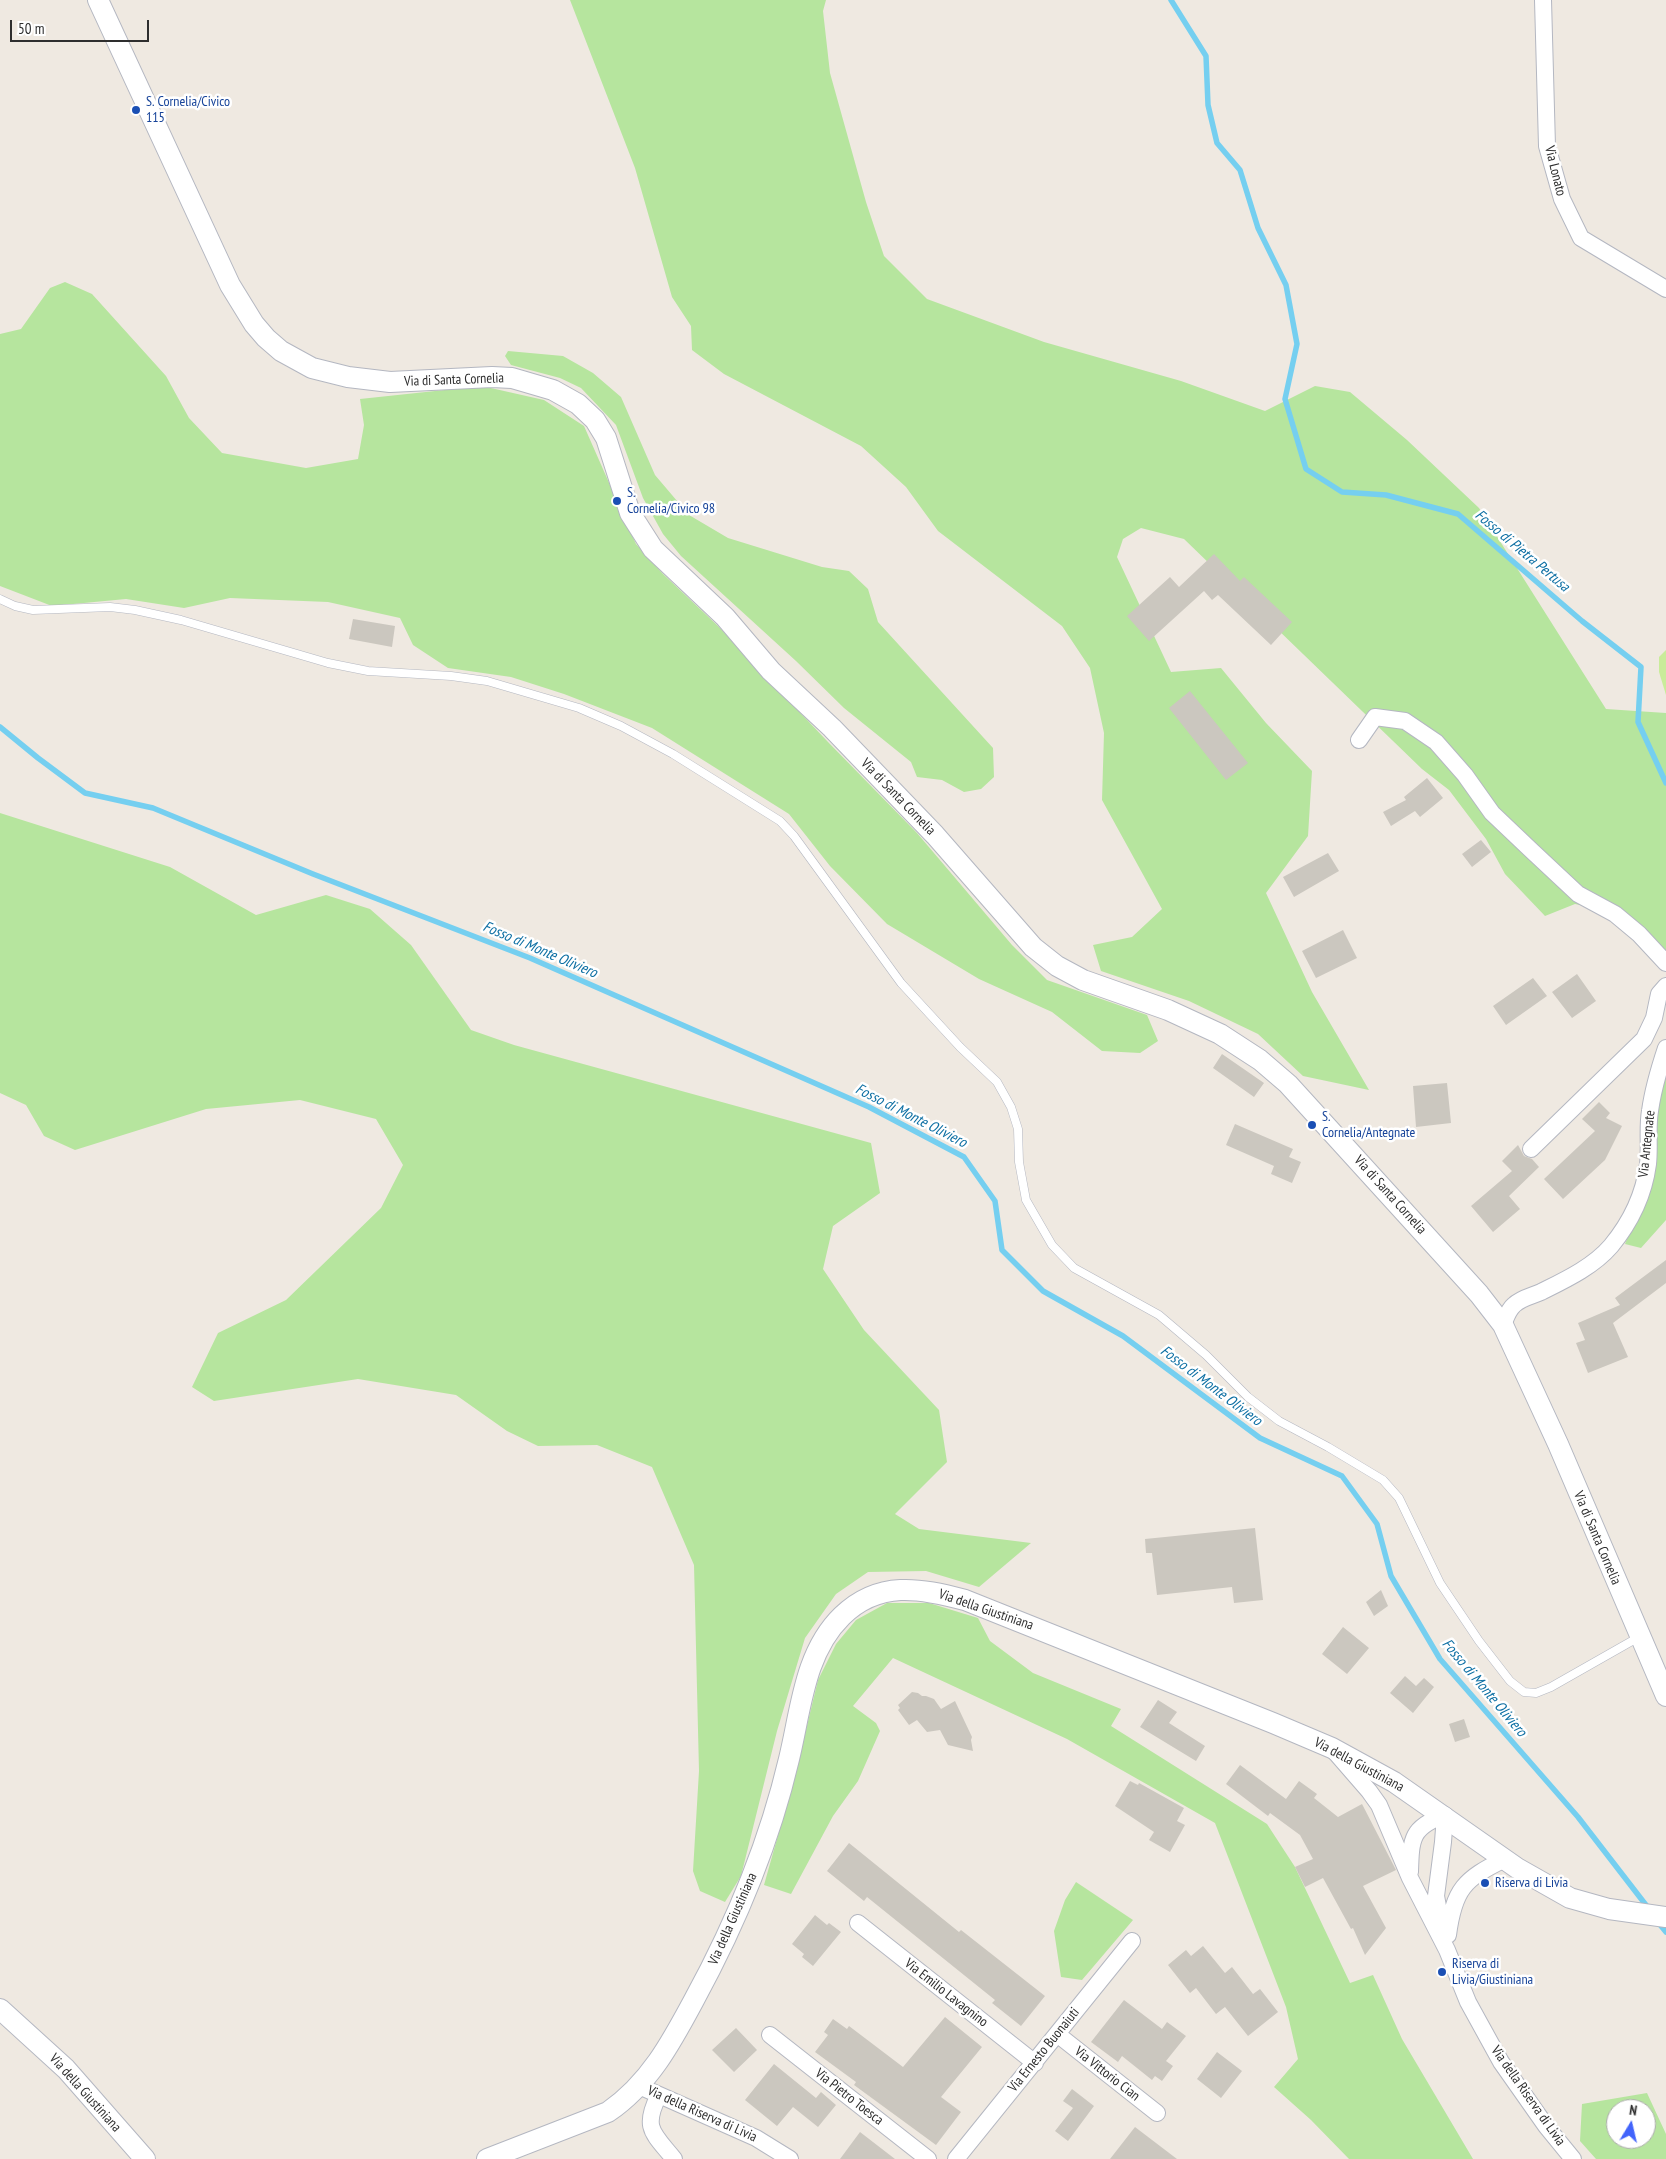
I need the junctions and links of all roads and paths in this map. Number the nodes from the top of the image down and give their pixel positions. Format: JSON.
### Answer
{"nodes":[{"id":1,"x":98,"y":0,"type":"edge"},
{"id":2,"x":1543,"y":0,"type":"edge"},
{"id":3,"x":1666,"y":289,"type":"edge"},
{"id":4,"x":0,"y":599,"type":"edge"},
{"id":5,"x":1359,"y":740,"type":"dead end"},
{"id":6,"x":1666,"y":963,"type":"edge"},
{"id":7,"x":1666,"y":986,"type":"edge"},
{"id":8,"x":1666,"y":1048,"type":"edge"},
{"id":9,"x":1530,"y":1149,"type":"dead end"},
{"id":10,"x":1503,"y":1325,"type":"junction"},
{"id":11,"x":1640,"y":1636,"type":"junction"},
{"id":12,"x":1666,"y":1696,"type":"edge"},
{"id":13,"x":1332,"y":1748,"type":"junction"},
{"id":14,"x":1445,"y":1815,"type":"junction"},
{"id":15,"x":1505,"y":1859,"type":"junction"},
{"id":16,"x":1410,"y":1878,"type":"junction"},
{"id":17,"x":1666,"y":1917,"type":"edge"},
{"id":18,"x":858,"y":1923,"type":"dead end"},
{"id":19,"x":1132,"y":1941,"type":"dead end"},
{"id":20,"x":1447,"y":1950,"type":"junction"},
{"id":21,"x":0,"y":2008,"type":"edge"},
{"id":22,"x":1057,"y":2034,"type":"junction"},
{"id":23,"x":770,"y":2035,"type":"dead end"},
{"id":24,"x":1034,"y":2063,"type":"junction"},
{"id":25,"x":639,"y":2086,"type":"junction"},
{"id":26,"x":659,"y":2095,"type":"junction"},
{"id":27,"x":1157,"y":2113,"type":"dead end"},
{"id":28,"x":145,"y":2159,"type":"edge"},
{"id":29,"x":487,"y":2159,"type":"edge"},
{"id":30,"x":674,"y":2159,"type":"edge"},
{"id":31,"x":790,"y":2159,"type":"edge"},
{"id":32,"x":928,"y":2159,"type":"edge"},
{"id":33,"x":956,"y":2159,"type":"edge"},
{"id":34,"x":1573,"y":2159,"type":"edge"}],
"edges":[{"from":1,"to":10,"type":"street","name":"Via di Santa Cornelia"},
{"from":2,"to":3,"type":"street","name":"Via Lonato"},
{"from":4,"to":11,"type":"lane"},
{"from":5,"to":6,"type":"street"},
{"from":7,"to":9,"type":"street"},
{"from":8,"to":10,"type":"street","name":"Via Antegnate"},
{"from":10,"to":11,"type":"street","name":"Via di Santa Cornelia"},
{"from":11,"to":12,"type":"street","name":"Via di Santa Cornelia"},
{"from":13,"to":14,"type":"street","name":"Via della Giustiniana"},
{"from":13,"to":16,"type":"street","name":"Via della Riserva di Livia"},
{"from":13,"to":25,"type":"street","name":"Via della Giustiniana"},
{"from":14,"to":15,"type":"street","name":"Via della Giustiniana"},
{"from":14,"to":16,"type":"street","name":"Via della Riserva di Livia"},
{"from":14,"to":20,"type":"street","name":"Via della Riserva di Livia"},
{"from":15,"to":17,"type":"street","name":"Via della Giustiniana"},
{"from":15,"to":20,"type":"street","name":"Via della Riserva di Livia"},
{"from":16,"to":20,"type":"street","name":"Via della Riserva di Livia"},
{"from":18,"to":24,"type":"street","name":"Via Emilio Lavagnino"},
{"from":19,"to":22,"type":"street","name":"Via Ernesto Buonaiuti"},
{"from":20,"to":34,"type":"street","name":"Via della Riserva di Livia"},
{"from":21,"to":28,"type":"street","name":"Via della Giustiniana"},
{"from":22,"to":24,"type":"street","name":"Via Ernesto Buonaiuti"},
{"from":22,"to":27,"type":"street","name":"Via Vittorio Cian"},
{"from":23,"to":32,"type":"street","name":"Via Pietro Toesca"},
{"from":24,"to":33,"type":"street","name":"Via Ernesto Buonaiuti"},
{"from":25,"to":26,"type":"street","name":"Via della Riserva di Livia"},
{"from":25,"to":29,"type":"street","name":"Via della Giustiniana"},
{"from":26,"to":30,"type":"street"},
{"from":26,"to":31,"type":"street","name":"Via della Riserva di Livia"}]}
